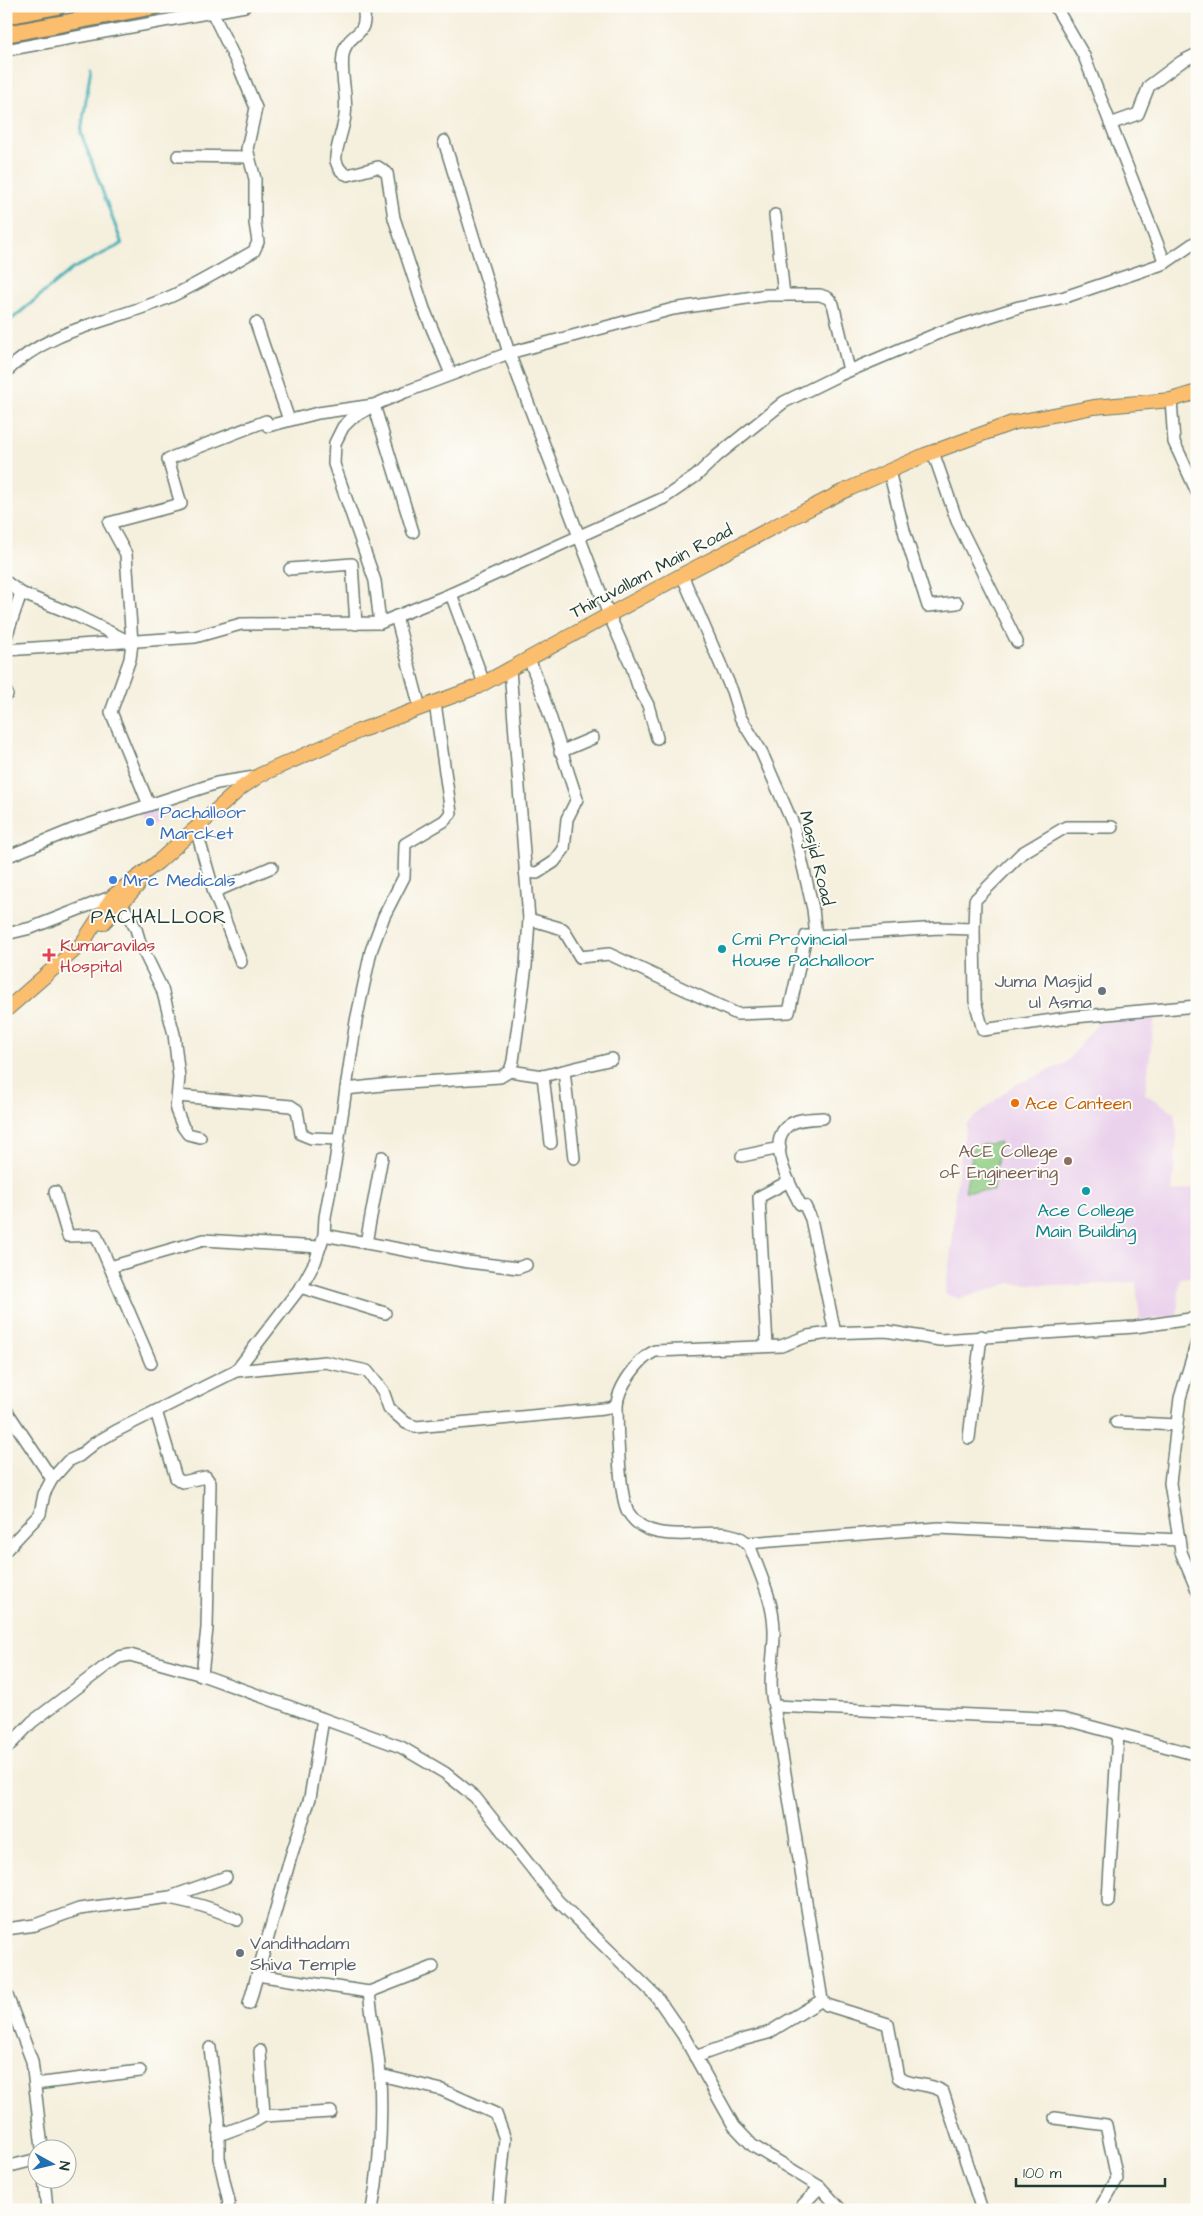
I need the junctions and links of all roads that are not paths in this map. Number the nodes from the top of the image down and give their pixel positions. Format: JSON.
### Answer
{"nodes":[{"id":1,"x":58,"y":6,"type":"edge"},
{"id":2,"x":155,"y":6,"type":"edge"},
{"id":3,"x":245,"y":6,"type":"edge"},
{"id":4,"x":363,"y":6,"type":"edge"},
{"id":5,"x":1055,"y":6,"type":"edge"},
{"id":6,"x":212,"y":12,"type":"junction"},
{"id":7,"x":6,"y":16,"type":"edge"},
{"id":8,"x":6,"y":34,"type":"edge"},
{"id":9,"x":6,"y":50,"type":"edge"},
{"id":10,"x":1197,"y":54,"type":"edge"},
{"id":11,"x":1110,"y":124,"type":"junction"},
{"id":12,"x":444,"y":141,"type":"dead end"},
{"id":13,"x":178,"y":156,"type":"dead end"},
{"id":14,"x":248,"y":157,"type":"junction"},
{"id":15,"x":775,"y":215,"type":"dead end"},
{"id":16,"x":1197,"y":241,"type":"edge"},
{"id":17,"x":1165,"y":263,"type":"junction"},
{"id":18,"x":784,"y":295,"type":"junction"},
{"id":19,"x":256,"y":323,"type":"dead end"},
{"id":20,"x":509,"y":353,"type":"junction"},
{"id":21,"x":849,"y":370,"type":"junction"},
{"id":22,"x":6,"y":372,"type":"edge"},
{"id":23,"x":451,"y":374,"type":"junction"},
{"id":24,"x":1197,"y":392,"type":"edge"},
{"id":25,"x":1171,"y":400,"type":"junction"},
{"id":26,"x":374,"y":405,"type":"junction"},
{"id":27,"x":289,"y":420,"type":"junction"},
{"id":28,"x":933,"y":452,"type":"junction"},
{"id":29,"x":888,"y":471,"type":"junction"},
{"id":30,"x":1197,"y":492,"type":"edge"},
{"id":31,"x":413,"y":532,"type":"dead end"},
{"id":32,"x":580,"y":535,"type":"junction"},
{"id":33,"x":290,"y":569,"type":"dead end"},
{"id":34,"x":682,"y":574,"type":"junction"},
{"id":35,"x":6,"y":582,"type":"edge"},
{"id":36,"x":21,"y":593,"type":"junction"},
{"id":37,"x":451,"y":594,"type":"junction"},
{"id":38,"x":956,"y":603,"type":"dead end"},
{"id":39,"x":610,"y":615,"type":"junction"},
{"id":40,"x":396,"y":616,"type":"junction"},
{"id":41,"x":380,"y":623,"type":"junction"},
{"id":42,"x":356,"y":624,"type":"junction"},
{"id":43,"x":6,"y":637,"type":"edge"},
{"id":44,"x":1017,"y":642,"type":"dead end"},
{"id":45,"x":132,"y":643,"type":"junction"},
{"id":46,"x":6,"y":650,"type":"edge"},
{"id":47,"x":529,"y":659,"type":"junction"},
{"id":48,"x":510,"y":669,"type":"junction"},
{"id":49,"x":484,"y":683,"type":"junction"},
{"id":50,"x":434,"y":703,"type":"junction"},
{"id":51,"x":420,"y":708,"type":"junction"},
{"id":52,"x":592,"y":738,"type":"dead end"},
{"id":53,"x":657,"y":738,"type":"dead end"},
{"id":54,"x":560,"y":752,"type":"junction"},
{"id":55,"x":255,"y":777,"type":"junction"},
{"id":56,"x":149,"y":805,"type":"junction"},
{"id":57,"x":1112,"y":827,"type":"dead end"},
{"id":58,"x":196,"y":830,"type":"junction"},
{"id":59,"x":6,"y":857,"type":"edge"},
{"id":60,"x":272,"y":867,"type":"dead end"},
{"id":61,"x":526,"y":872,"type":"junction"},
{"id":62,"x":214,"y":892,"type":"junction"},
{"id":63,"x":118,"y":900,"type":"junction"},
{"id":64,"x":529,"y":919,"type":"junction"},
{"id":65,"x":974,"y":929,"type":"junction"},
{"id":66,"x":6,"y":934,"type":"edge"},
{"id":67,"x":816,"y":936,"type":"junction"},
{"id":68,"x":240,"y":962,"type":"dead end"},
{"id":69,"x":1197,"y":1006,"type":"edge"},
{"id":70,"x":6,"y":1010,"type":"edge"},
{"id":71,"x":612,"y":1059,"type":"dead end"},
{"id":72,"x":510,"y":1071,"type":"junction"},
{"id":73,"x":564,"y":1071,"type":"junction"},
{"id":74,"x":543,"y":1076,"type":"junction"},
{"id":75,"x":346,"y":1089,"type":"junction"},
{"id":76,"x":178,"y":1096,"type":"junction"},
{"id":77,"x":823,"y":1118,"type":"dead end"},
{"id":78,"x":200,"y":1136,"type":"dead end"},
{"id":79,"x":339,"y":1139,"type":"junction"},
{"id":80,"x":551,"y":1144,"type":"dead end"},
{"id":81,"x":780,"y":1148,"type":"junction"},
{"id":82,"x":742,"y":1156,"type":"dead end"},
{"id":83,"x":382,"y":1157,"type":"dead end"},
{"id":84,"x":574,"y":1158,"type":"dead end"},
{"id":85,"x":789,"y":1181,"type":"junction"},
{"id":86,"x":55,"y":1192,"type":"dead end"},
{"id":87,"x":322,"y":1241,"type":"junction"},
{"id":88,"x":366,"y":1243,"type":"junction"},
{"id":89,"x":526,"y":1266,"type":"dead end"},
{"id":90,"x":110,"y":1267,"type":"junction"},
{"id":91,"x":300,"y":1287,"type":"junction"},
{"id":92,"x":385,"y":1313,"type":"dead end"},
{"id":93,"x":1197,"y":1318,"type":"edge"},
{"id":94,"x":835,"y":1333,"type":"junction"},
{"id":95,"x":981,"y":1336,"type":"junction"},
{"id":96,"x":1197,"y":1342,"type":"edge"},
{"id":97,"x":767,"y":1346,"type":"junction"},
{"id":98,"x":151,"y":1363,"type":"dead end"},
{"id":99,"x":236,"y":1371,"type":"junction"},
{"id":100,"x":617,"y":1403,"type":"junction"},
{"id":101,"x":6,"y":1410,"type":"edge"},
{"id":102,"x":156,"y":1411,"type":"junction"},
{"id":103,"x":1116,"y":1422,"type":"dead end"},
{"id":104,"x":1177,"y":1425,"type":"junction"},
{"id":105,"x":969,"y":1438,"type":"dead end"},
{"id":106,"x":52,"y":1479,"type":"junction"},
{"id":107,"x":1179,"y":1540,"type":"junction"},
{"id":108,"x":747,"y":1543,"type":"junction"},
{"id":109,"x":6,"y":1550,"type":"edge"},
{"id":110,"x":1197,"y":1590,"type":"edge"},
{"id":111,"x":202,"y":1675,"type":"junction"},
{"id":112,"x":774,"y":1706,"type":"junction"},
{"id":113,"x":324,"y":1719,"type":"junction"},
{"id":114,"x":1118,"y":1734,"type":"junction"},
{"id":115,"x":6,"y":1749,"type":"edge"},
{"id":116,"x":1197,"y":1755,"type":"edge"},
{"id":117,"x":226,"y":1877,"type":"dead end"},
{"id":118,"x":165,"y":1898,"type":"junction"},
{"id":119,"x":1108,"y":1901,"type":"dead end"},
{"id":120,"x":237,"y":1920,"type":"dead end"},
{"id":121,"x":6,"y":1929,"type":"edge"},
{"id":122,"x":433,"y":1967,"type":"dead end"},
{"id":123,"x":257,"y":1975,"type":"junction"},
{"id":124,"x":368,"y":1992,"type":"junction"},
{"id":125,"x":6,"y":1993,"type":"edge"},
{"id":126,"x":822,"y":2000,"type":"junction"},
{"id":127,"x":249,"y":2004,"type":"dead end"},
{"id":128,"x":210,"y":2048,"type":"dead end"},
{"id":129,"x":260,"y":2051,"type":"dead end"},
{"id":130,"x":695,"y":2058,"type":"junction"},
{"id":131,"x":140,"y":2071,"type":"dead end"},
{"id":132,"x":380,"y":2075,"type":"junction"},
{"id":133,"x":35,"y":2084,"type":"junction"},
{"id":134,"x":331,"y":2112,"type":"dead end"},
{"id":135,"x":264,"y":2116,"type":"junction"},
{"id":136,"x":1055,"y":2118,"type":"dead end"},
{"id":137,"x":219,"y":2135,"type":"junction"},
{"id":138,"x":41,"y":2138,"type":"edge"},
{"id":139,"x":28,"y":2162,"type":"edge"},
{"id":140,"x":6,"y":2167,"type":"edge"},
{"id":141,"x":820,"y":2187,"type":"junction"},
{"id":142,"x":45,"y":2188,"type":"edge"},
{"id":143,"x":46,"y":2210,"type":"edge"},
{"id":144,"x":227,"y":2210,"type":"edge"},
{"id":145,"x":372,"y":2210,"type":"edge"},
{"id":146,"x":498,"y":2210,"type":"edge"},
{"id":147,"x":798,"y":2210,"type":"edge"},
{"id":148,"x":841,"y":2210,"type":"edge"},
{"id":149,"x":982,"y":2210,"type":"edge"},
{"id":150,"x":1099,"y":2210,"type":"edge"}],
"edges":[{"from":1,"to":7,"type":"highway"},
{"from":2,"to":8,"type":"highway"},
{"from":3,"to":6,"type":"street"},
{"from":4,"to":23,"type":"street"},
{"from":5,"to":11,"type":"street"},
{"from":6,"to":9,"type":"street"},
{"from":6,"to":14,"type":"street"},
{"from":10,"to":11,"type":"street"},
{"from":11,"to":17,"type":"street"},
{"from":12,"to":20,"type":"street"},
{"from":13,"to":14,"type":"street"},
{"from":14,"to":22,"type":"street"},
{"from":15,"to":18,"type":"street"},
{"from":16,"to":17,"type":"street"},
{"from":17,"to":21,"type":"street"},
{"from":18,"to":20,"type":"street"},
{"from":18,"to":21,"type":"street"},
{"from":19,"to":27,"type":"street"},
{"from":20,"to":23,"type":"street"},
{"from":20,"to":32,"type":"street"},
{"from":21,"to":32,"type":"street"},
{"from":23,"to":26,"type":"street"},
{"from":24,"to":25,"type":"main road","name":"Thiruvallam Main Road"},
{"from":25,"to":28,"type":"main road","name":"Thiruvallam Main Road"},
{"from":25,"to":30,"type":"street"},
{"from":26,"to":27,"type":"street"},
{"from":26,"to":31,"type":"street"},
{"from":26,"to":41,"type":"street"},
{"from":27,"to":45,"type":"street"},
{"from":28,"to":29,"type":"main road","name":"Thiruvallam Main Road"},
{"from":28,"to":44,"type":"street"},
{"from":29,"to":34,"type":"main road","name":"Thiruvallam Main Road"},
{"from":29,"to":38,"type":"street"},
{"from":32,"to":37,"type":"street"},
{"from":32,"to":39,"type":"street"},
{"from":33,"to":42,"type":"street"},
{"from":34,"to":39,"type":"main road","name":"Thiruvallam Main Road"},
{"from":34,"to":67,"type":"street","name":"Masjid Road"},
{"from":35,"to":36,"type":"street"},
{"from":36,"to":43,"type":"street"},
{"from":36,"to":45,"type":"street"},
{"from":37,"to":40,"type":"street"},
{"from":37,"to":49,"type":"street"},
{"from":39,"to":47,"type":"main road","name":"Thiruvallam Main Road"},
{"from":39,"to":53,"type":"street"},
{"from":40,"to":41,"type":"street"},
{"from":40,"to":51,"type":"street"},
{"from":41,"to":42,"type":"street"},
{"from":42,"to":45,"type":"street"},
{"from":45,"to":46,"type":"street"},
{"from":45,"to":56,"type":"street"},
{"from":47,"to":48,"type":"main road","name":"Thiruvallam Main Road"},
{"from":47,"to":54,"type":"street"},
{"from":48,"to":49,"type":"main road","name":"Thiruvallam Main Road"},
{"from":48,"to":61,"type":"street"},
{"from":49,"to":50,"type":"main road","name":"Thiruvallam Main Road"},
{"from":50,"to":51,"type":"main road","name":"Thiruvallam Main Road"},
{"from":50,"to":75,"type":"street"},
{"from":51,"to":55,"type":"main road","name":"Thiruvallam Main Road"},
{"from":52,"to":54,"type":"street"},
{"from":54,"to":61,"type":"street"},
{"from":55,"to":56,"type":"street"},
{"from":55,"to":58,"type":"main road","name":"Thiruvallam Main Road"},
{"from":56,"to":59,"type":"street"},
{"from":57,"to":65,"type":"street"},
{"from":58,"to":62,"type":"street"},
{"from":58,"to":63,"type":"main road","name":"Thiruvallam Main Road"},
{"from":60,"to":62,"type":"street"},
{"from":61,"to":64,"type":"street"},
{"from":62,"to":68,"type":"street"},
{"from":63,"to":66,"type":"street"},
{"from":63,"to":70,"type":"main road","name":"Thiruvallam Main Road"},
{"from":63,"to":76,"type":"street"},
{"from":64,"to":67,"type":"street"},
{"from":64,"to":72,"type":"street"},
{"from":65,"to":67,"type":"street"},
{"from":65,"to":69,"type":"street"},
{"from":71,"to":73,"type":"street"},
{"from":72,"to":74,"type":"street"},
{"from":72,"to":75,"type":"street"},
{"from":73,"to":74,"type":"street"},
{"from":73,"to":84,"type":"street"},
{"from":74,"to":80,"type":"street"},
{"from":75,"to":79,"type":"street"},
{"from":76,"to":78,"type":"street"},
{"from":76,"to":79,"type":"street"},
{"from":77,"to":81,"type":"street"},
{"from":79,"to":87,"type":"street"},
{"from":81,"to":82,"type":"street"},
{"from":81,"to":85,"type":"street"},
{"from":83,"to":88,"type":"street"},
{"from":85,"to":94,"type":"street"},
{"from":85,"to":97,"type":"street"},
{"from":86,"to":90,"type":"street"},
{"from":87,"to":88,"type":"street"},
{"from":87,"to":90,"type":"street"},
{"from":87,"to":91,"type":"street"},
{"from":88,"to":89,"type":"street"},
{"from":90,"to":98,"type":"street"},
{"from":91,"to":92,"type":"street"},
{"from":91,"to":99,"type":"street"},
{"from":93,"to":95,"type":"street"},
{"from":94,"to":95,"type":"street"},
{"from":94,"to":97,"type":"street"},
{"from":95,"to":105,"type":"street"},
{"from":96,"to":104,"type":"street"},
{"from":97,"to":100,"type":"street"},
{"from":99,"to":100,"type":"street"},
{"from":99,"to":102,"type":"street"},
{"from":100,"to":108,"type":"street"},
{"from":101,"to":106,"type":"street"},
{"from":102,"to":106,"type":"street"},
{"from":102,"to":111,"type":"street"},
{"from":103,"to":104,"type":"street"},
{"from":104,"to":107,"type":"street"},
{"from":106,"to":109,"type":"street"},
{"from":107,"to":108,"type":"street"},
{"from":107,"to":110,"type":"street"},
{"from":108,"to":112,"type":"street"},
{"from":111,"to":113,"type":"street"},
{"from":111,"to":115,"type":"street"},
{"from":112,"to":114,"type":"street"},
{"from":112,"to":126,"type":"street"},
{"from":113,"to":123,"type":"street"},
{"from":113,"to":130,"type":"street"},
{"from":114,"to":116,"type":"street"},
{"from":114,"to":119,"type":"street"},
{"from":117,"to":118,"type":"street"},
{"from":118,"to":120,"type":"street"},
{"from":118,"to":121,"type":"street"},
{"from":122,"to":124,"type":"street"},
{"from":123,"to":124,"type":"street"},
{"from":123,"to":127,"type":"street"},
{"from":124,"to":132,"type":"street"},
{"from":125,"to":133,"type":"street"},
{"from":126,"to":130,"type":"street"},
{"from":126,"to":149,"type":"street"},
{"from":128,"to":137,"type":"street"},
{"from":129,"to":135,"type":"street"},
{"from":130,"to":141,"type":"street"},
{"from":131,"to":133,"type":"street"},
{"from":132,"to":145,"type":"street"},
{"from":132,"to":146,"type":"street"},
{"from":133,"to":138,"type":"street"},
{"from":134,"to":135,"type":"street"},
{"from":135,"to":137,"type":"street"},
{"from":136,"to":150,"type":"street"},
{"from":137,"to":144,"type":"street"},
{"from":139,"to":140,"type":"street"},
{"from":141,"to":147,"type":"street"},
{"from":141,"to":148,"type":"street"},
{"from":142,"to":143,"type":"street"}]}
